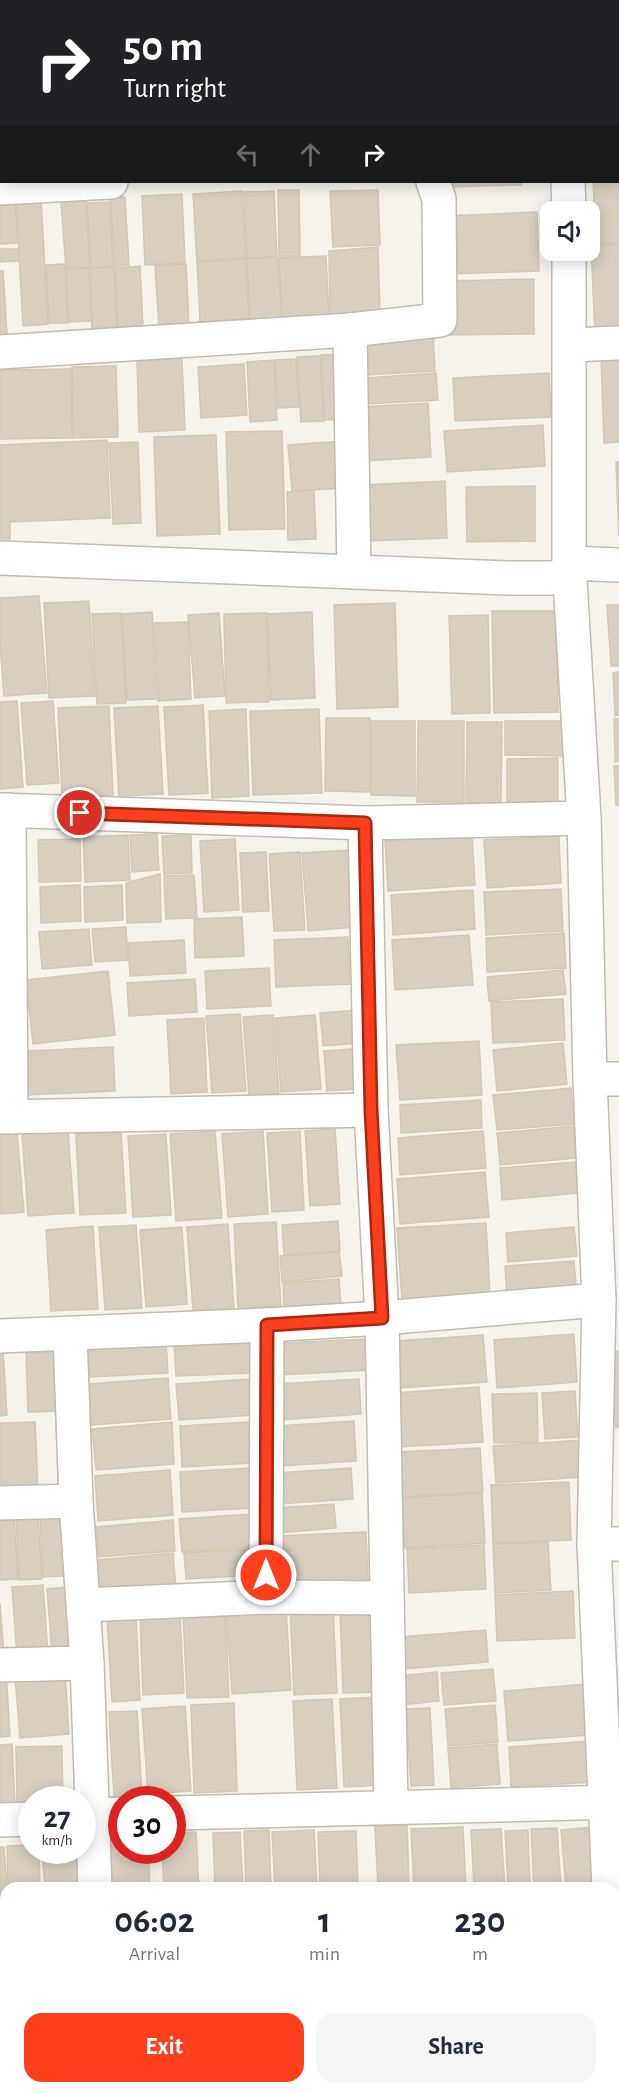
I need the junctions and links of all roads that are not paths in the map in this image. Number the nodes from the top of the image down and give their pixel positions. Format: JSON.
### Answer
{"nodes":[{"id":1,"x":92,"y":183,"type":"edge"},
{"id":2,"x":433,"y":183,"type":"edge"},
{"id":3,"x":568,"y":183,"type":"edge"},
{"id":4,"x":0,"y":188,"type":"edge"},
{"id":5,"x":569,"y":201,"type":"edge"},
{"id":6,"x":569,"y":261,"type":"edge"},
{"id":7,"x":350,"y":330,"type":"junction"},
{"id":8,"x":619,"y":343,"type":"edge"},
{"id":9,"x":570,"y":345,"type":"junction"},
{"id":10,"x":0,"y":352,"type":"edge"},
{"id":11,"x":0,"y":558,"type":"edge"},
{"id":12,"x":619,"y":565,"type":"edge"},
{"id":13,"x":569,"y":571,"type":"junction"},
{"id":14,"x":354,"y":572,"type":"junction"},
{"id":15,"x":4,"y":810,"type":"edge"},
{"id":16,"x":584,"y":818,"type":"junction"},
{"id":17,"x":365,"y":823,"type":"junction"},
{"id":18,"x":604,"y":1079,"type":"edge"},
{"id":19,"x":371,"y":1110,"type":"junction"},
{"id":20,"x":5,"y":1117,"type":"edge"},
{"id":21,"x":609,"y":1300,"type":"edge"},
{"id":22,"x":382,"y":1318,"type":"junction"},
{"id":23,"x":267,"y":1325,"type":"junction"},
{"id":24,"x":70,"y":1334,"type":"junction"},
{"id":25,"x":0,"y":1336,"type":"edge"},
{"id":26,"x":76,"y":1501,"type":"junction"},
{"id":27,"x":0,"y":1503,"type":"edge"},
{"id":28,"x":607,"y":1544,"type":"edge"},
{"id":29,"x":266,"y":1598,"type":"junction"},
{"id":30,"x":387,"y":1598,"type":"junction"},
{"id":31,"x":84,"y":1605,"type":"junction"},
{"id":32,"x":87,"y":1663,"type":"junction"},
{"id":33,"x":0,"y":1665,"type":"edge"},
{"id":34,"x":612,"y":1802,"type":"edge"},
{"id":35,"x":391,"y":1807,"type":"junction"},
{"id":36,"x":186,"y":1813,"type":"edge"},
{"id":37,"x":99,"y":1815,"type":"edge"},
{"id":38,"x":18,"y":1819,"type":"edge"},
{"id":39,"x":0,"y":1820,"type":"edge"},
{"id":40,"x":95,"y":1882,"type":"edge"},
{"id":41,"x":609,"y":1882,"type":"edge"}],
"edges":[{"from":1,"to":4,"type":"street"},
{"from":2,"to":7,"type":"street"},
{"from":3,"to":5,"type":"street"},
{"from":6,"to":9,"type":"street"},
{"from":7,"to":10,"type":"street"},
{"from":7,"to":14,"type":"street"},
{"from":8,"to":9,"type":"street"},
{"from":9,"to":13,"type":"street"},
{"from":11,"to":14,"type":"street"},
{"from":12,"to":13,"type":"street"},
{"from":13,"to":14,"type":"street"},
{"from":13,"to":16,"type":"street"},
{"from":15,"to":17,"type":"street"},
{"from":15,"to":20,"type":"street"},
{"from":16,"to":17,"type":"street"},
{"from":16,"to":18,"type":"street"},
{"from":17,"to":19,"type":"street"},
{"from":18,"to":21,"type":"street"},
{"from":19,"to":20,"type":"street"},
{"from":19,"to":22,"type":"street"},
{"from":21,"to":22,"type":"street"},
{"from":21,"to":28,"type":"street"},
{"from":22,"to":23,"type":"street"},
{"from":22,"to":30,"type":"street"},
{"from":23,"to":24,"type":"street"},
{"from":23,"to":29,"type":"street"},
{"from":24,"to":25,"type":"street"},
{"from":24,"to":26,"type":"street"},
{"from":26,"to":27,"type":"street"},
{"from":26,"to":31,"type":"street"},
{"from":28,"to":34,"type":"street"},
{"from":29,"to":30,"type":"street"},
{"from":29,"to":31,"type":"street"},
{"from":30,"to":35,"type":"street"},
{"from":31,"to":32,"type":"street"},
{"from":32,"to":33,"type":"street"},
{"from":32,"to":37,"type":"street"},
{"from":34,"to":35,"type":"street"},
{"from":34,"to":41,"type":"street"},
{"from":35,"to":36,"type":"street"},
{"from":37,"to":40,"type":"street"},
{"from":38,"to":39,"type":"street"}]}
